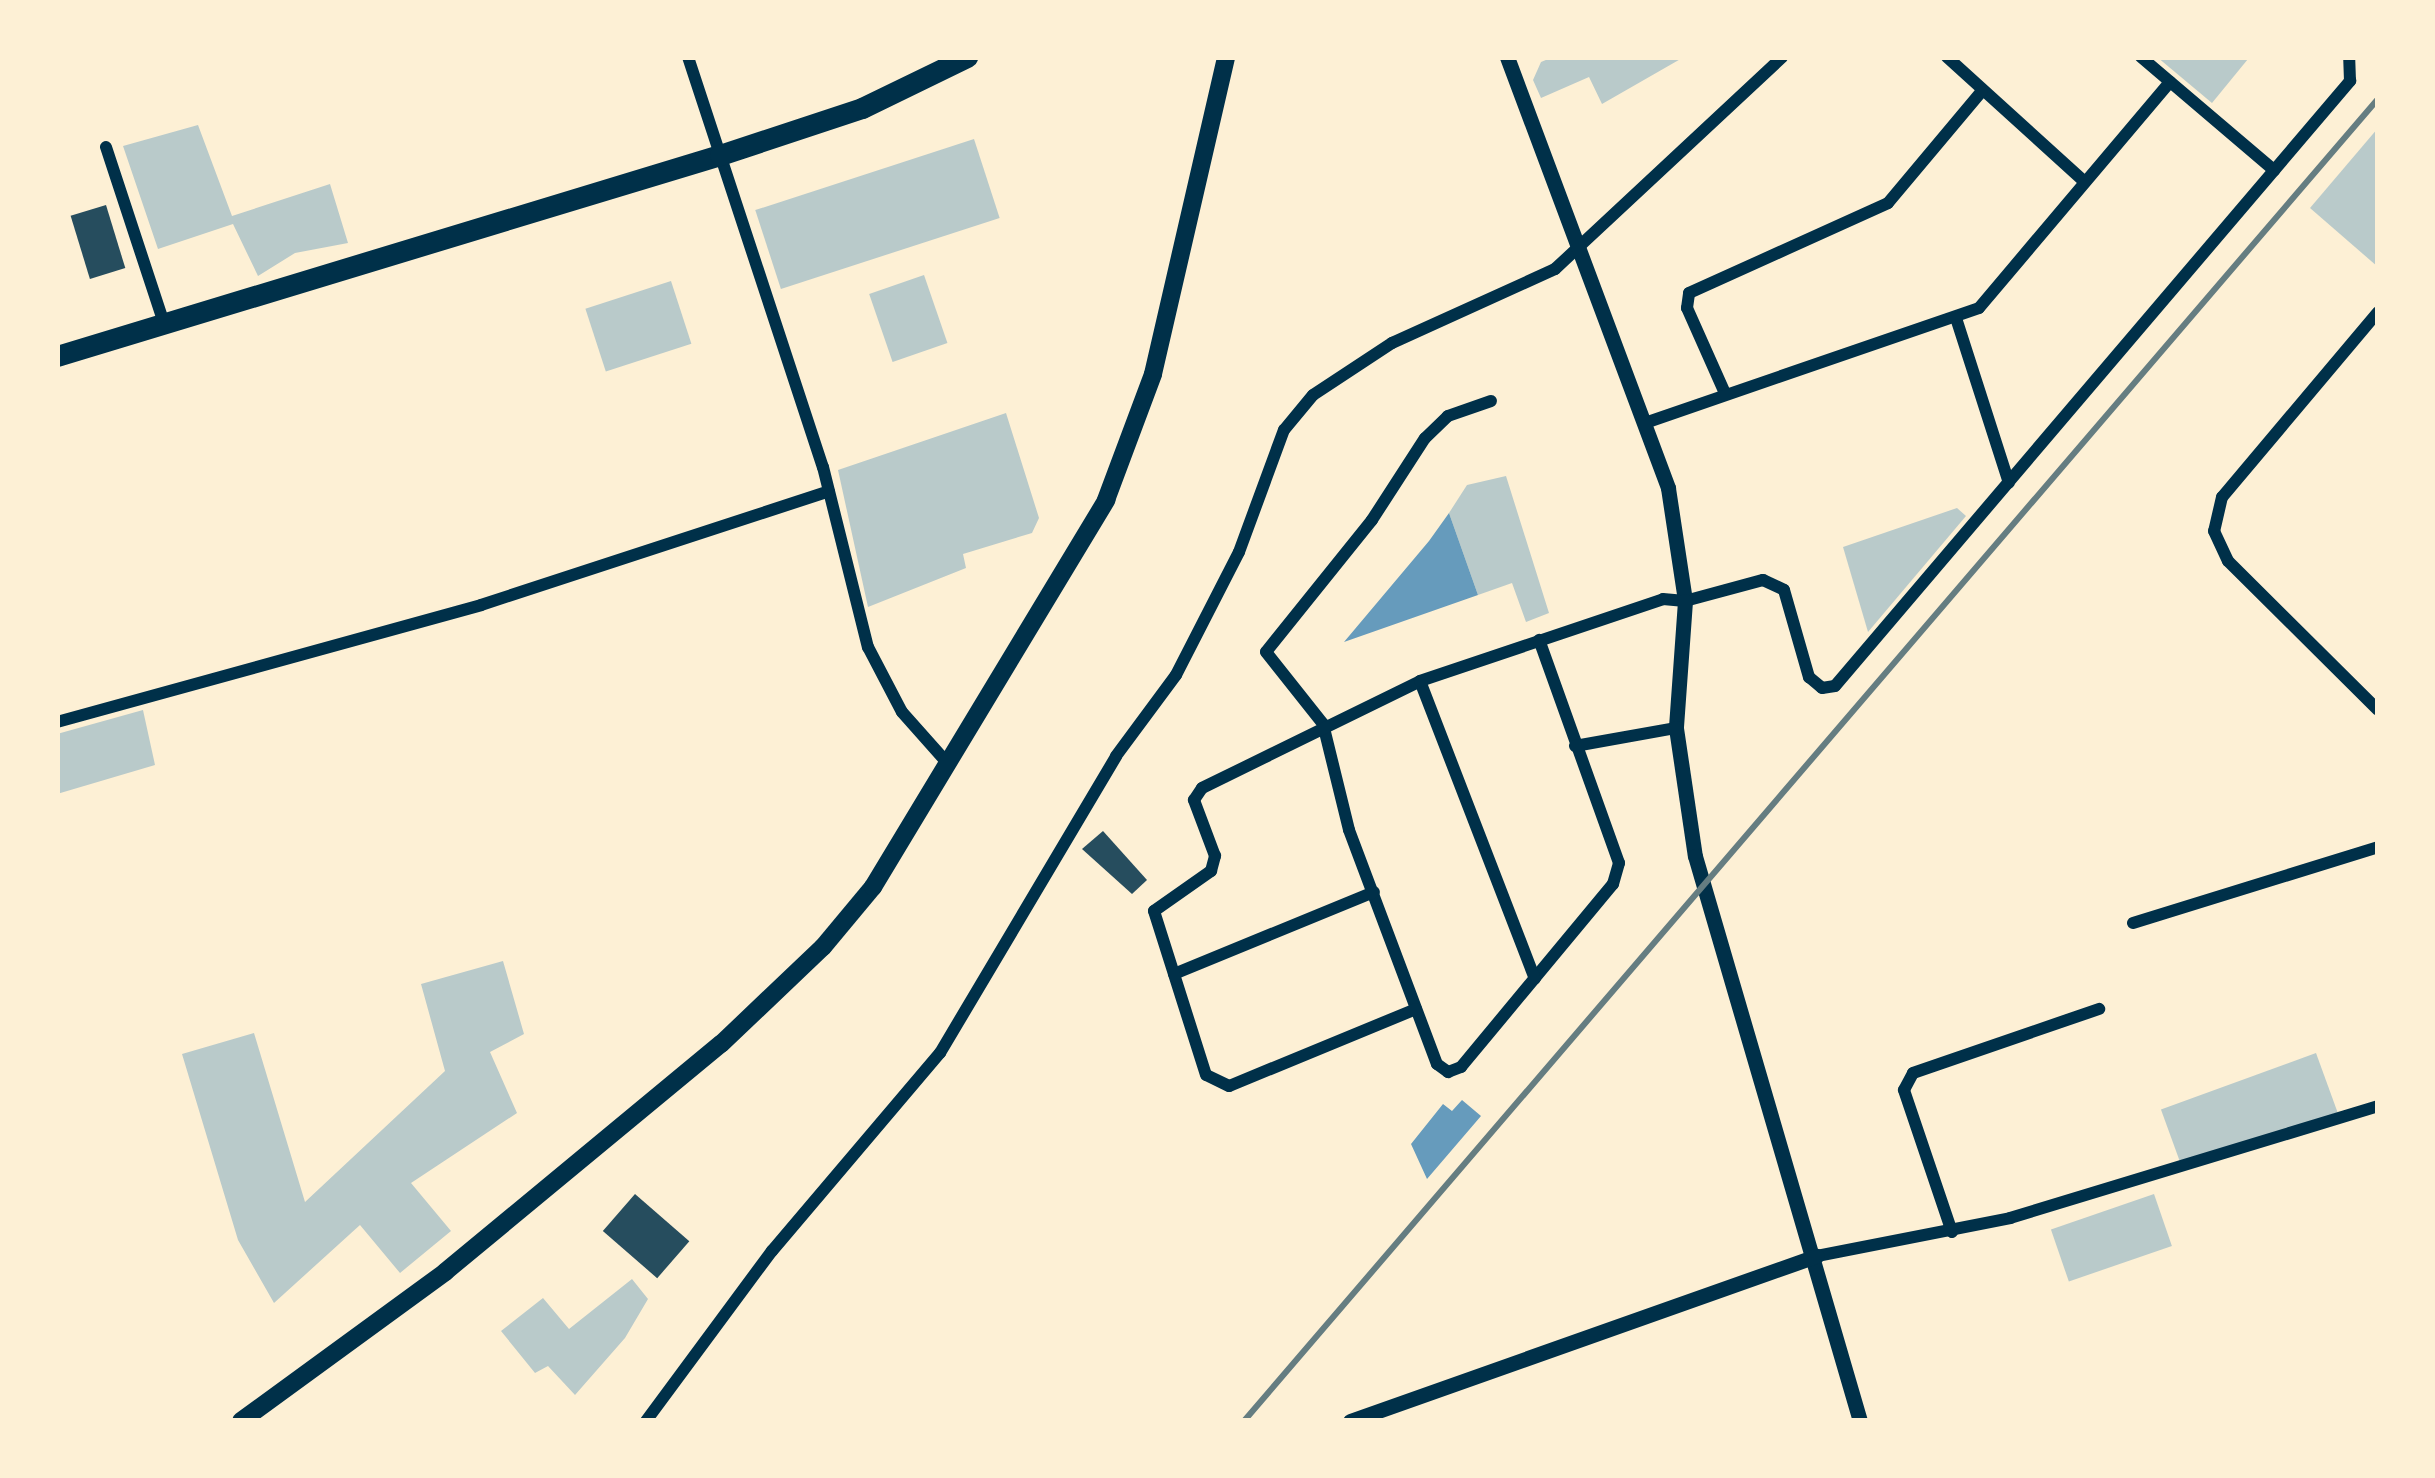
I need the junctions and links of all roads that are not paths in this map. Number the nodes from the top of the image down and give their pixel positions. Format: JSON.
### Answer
{"nodes":[{"id":1,"x":688,"y":57,"type":"edge"},
{"id":2,"x":967,"y":57,"type":"edge"},
{"id":3,"x":1226,"y":57,"type":"edge"},
{"id":4,"x":1783,"y":57,"type":"edge"},
{"id":5,"x":1947,"y":57,"type":"edge"},
{"id":6,"x":2141,"y":57,"type":"edge"},
{"id":7,"x":2349,"y":57,"type":"edge"},
{"id":8,"x":1513,"y":59,"type":"edge"},
{"id":9,"x":2170,"y":82,"type":"junction"},
{"id":10,"x":1982,"y":92,"type":"junction"},
{"id":11,"x":106,"y":147,"type":"dead end"},
{"id":12,"x":720,"y":155,"type":"junction"},
{"id":13,"x":2273,"y":170,"type":"junction"},
{"id":14,"x":2086,"y":182,"type":"junction"},
{"id":15,"x":1576,"y":251,"type":"junction"},
{"id":16,"x":2378,"y":312,"type":"edge"},
{"id":17,"x":1956,"y":318,"type":"junction"},
{"id":18,"x":164,"y":323,"type":"junction"},
{"id":19,"x":57,"y":356,"type":"edge"},
{"id":20,"x":1724,"y":391,"type":"junction"},
{"id":21,"x":1491,"y":400,"type":"dead end"},
{"id":22,"x":1645,"y":423,"type":"junction"},
{"id":23,"x":2009,"y":483,"type":"junction"},
{"id":24,"x":829,"y":491,"type":"junction"},
{"id":25,"x":1685,"y":601,"type":"junction"},
{"id":26,"x":1539,"y":640,"type":"junction"},
{"id":27,"x":1420,"y":681,"type":"junction"},
{"id":28,"x":2378,"y":710,"type":"edge"},
{"id":29,"x":57,"y":722,"type":"edge"},
{"id":30,"x":1323,"y":724,"type":"junction"},
{"id":31,"x":1676,"y":728,"type":"junction"},
{"id":32,"x":1575,"y":746,"type":"junction"},
{"id":33,"x":949,"y":765,"type":"junction"},
{"id":34,"x":2378,"y":847,"type":"edge"},
{"id":35,"x":1374,"y":892,"type":"junction"},
{"id":36,"x":2133,"y":923,"type":"dead end"},
{"id":37,"x":1174,"y":974,"type":"junction"},
{"id":38,"x":1535,"y":979,"type":"junction"},
{"id":39,"x":1416,"y":1010,"type":"junction"},
{"id":40,"x":2099,"y":1010,"type":"dead end"},
{"id":41,"x":2378,"y":1106,"type":"edge"},
{"id":42,"x":1952,"y":1232,"type":"junction"},
{"id":43,"x":1817,"y":1256,"type":"junction"},
{"id":44,"x":241,"y":1421,"type":"edge"},
{"id":45,"x":646,"y":1421,"type":"edge"},
{"id":46,"x":1350,"y":1421,"type":"edge"},
{"id":47,"x":1860,"y":1421,"type":"edge"}],
"edges":[{"from":1,"to":12,"type":"street"},
{"from":2,"to":12,"type":"main road"},
{"from":3,"to":33,"type":"main road"},
{"from":4,"to":15,"type":"street"},
{"from":5,"to":10,"type":"street"},
{"from":6,"to":9,"type":"street"},
{"from":7,"to":13,"type":"street"},
{"from":8,"to":15,"type":"street"},
{"from":9,"to":13,"type":"street"},
{"from":9,"to":14,"type":"street"},
{"from":10,"to":14,"type":"street"},
{"from":10,"to":20,"type":"street"},
{"from":11,"to":18,"type":"street"},
{"from":12,"to":18,"type":"main road"},
{"from":12,"to":24,"type":"street"},
{"from":13,"to":23,"type":"street"},
{"from":14,"to":17,"type":"street"},
{"from":15,"to":22,"type":"street"},
{"from":15,"to":45,"type":"street"},
{"from":16,"to":28,"type":"street"},
{"from":17,"to":20,"type":"street"},
{"from":17,"to":23,"type":"street"},
{"from":18,"to":19,"type":"main road"},
{"from":20,"to":22,"type":"street"},
{"from":21,"to":30,"type":"street"},
{"from":22,"to":25,"type":"street"},
{"from":23,"to":25,"type":"street"},
{"from":24,"to":29,"type":"street"},
{"from":24,"to":33,"type":"street"},
{"from":25,"to":26,"type":"street"},
{"from":25,"to":31,"type":"street"},
{"from":26,"to":27,"type":"street"},
{"from":26,"to":32,"type":"street"},
{"from":27,"to":30,"type":"street"},
{"from":27,"to":38,"type":"street"},
{"from":30,"to":35,"type":"street"},
{"from":30,"to":37,"type":"street"},
{"from":31,"to":32,"type":"street"},
{"from":31,"to":43,"type":"street"},
{"from":32,"to":38,"type":"street"},
{"from":33,"to":44,"type":"main road"},
{"from":34,"to":36,"type":"street"},
{"from":35,"to":37,"type":"street"},
{"from":35,"to":39,"type":"street"},
{"from":37,"to":39,"type":"street"},
{"from":38,"to":39,"type":"street"},
{"from":40,"to":42,"type":"street"},
{"from":41,"to":42,"type":"street"},
{"from":42,"to":43,"type":"street"},
{"from":43,"to":46,"type":"street"},
{"from":43,"to":47,"type":"street"}]}
